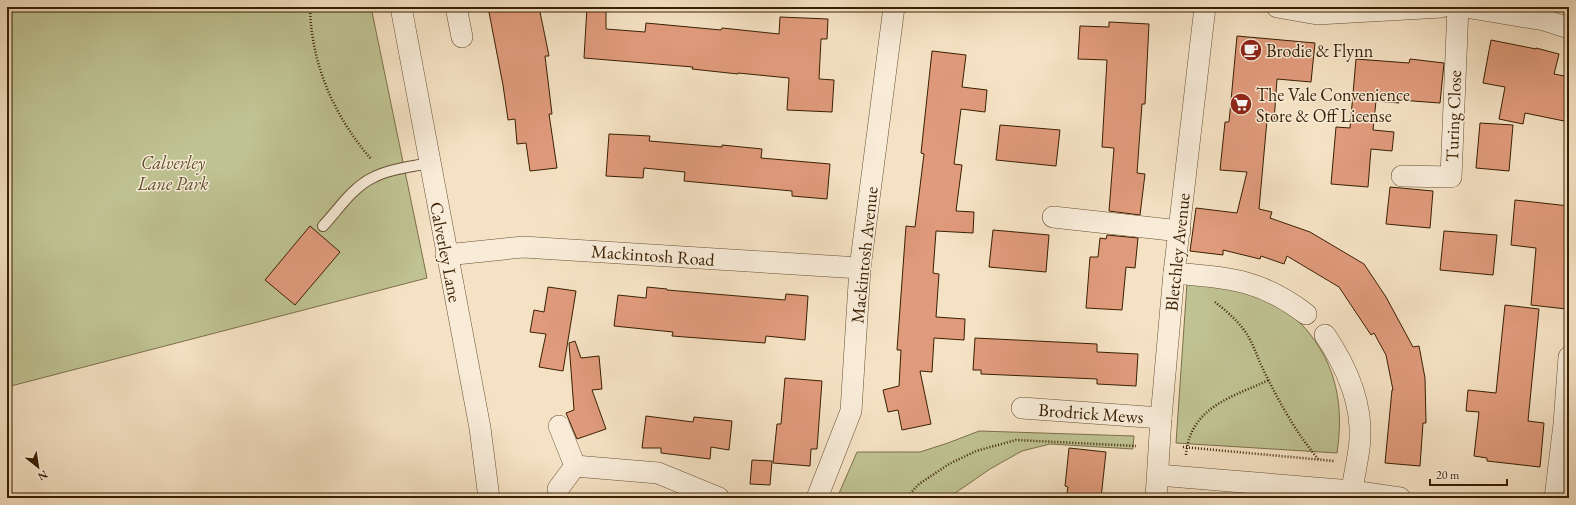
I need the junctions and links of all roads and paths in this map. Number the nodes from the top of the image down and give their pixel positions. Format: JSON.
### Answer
{"nodes":[{"id":1,"x":310,"y":7,"type":"edge"},
{"id":2,"x":401,"y":7,"type":"edge"},
{"id":3,"x":456,"y":7,"type":"edge"},
{"id":4,"x":894,"y":7,"type":"edge"},
{"id":5,"x":1205,"y":7,"type":"edge"},
{"id":6,"x":1277,"y":7,"type":"edge"},
{"id":7,"x":1442,"y":7,"type":"edge"},
{"id":8,"x":1458,"y":7,"type":"edge"},
{"id":9,"x":1465,"y":7,"type":"edge"},
{"id":10,"x":1318,"y":11,"type":"edge"},
{"id":11,"x":1569,"y":28,"type":"edge"},
{"id":12,"x":462,"y":37,"type":"dead end"},
{"id":13,"x":430,"y":163,"type":"junction"},
{"id":14,"x":386,"y":172,"type":"junction"},
{"id":15,"x":1402,"y":176,"type":"dead end"},
{"id":16,"x":1053,"y":217,"type":"dead end"},
{"id":17,"x":323,"y":226,"type":"dead end"},
{"id":18,"x":1180,"y":231,"type":"junction"},
{"id":19,"x":446,"y":255,"type":"junction"},
{"id":20,"x":860,"y":268,"type":"junction"},
{"id":21,"x":1174,"y":273,"type":"junction"},
{"id":22,"x":1209,"y":299,"type":"dead end"},
{"id":23,"x":1306,"y":314,"type":"dead end"},
{"id":24,"x":1325,"y":335,"type":"dead end"},
{"id":25,"x":1569,"y":357,"type":"edge"},
{"id":26,"x":1269,"y":380,"type":"junction"},
{"id":27,"x":1022,"y":408,"type":"dead end"},
{"id":28,"x":1160,"y":418,"type":"junction"},
{"id":29,"x":559,"y":426,"type":"dead end"},
{"id":30,"x":1160,"y":447,"type":"junction"},
{"id":31,"x":1187,"y":448,"type":"junction"},
{"id":32,"x":1319,"y":460,"type":"junction"},
{"id":33,"x":1356,"y":463,"type":"junction"},
{"id":34,"x":575,"y":466,"type":"junction"},
{"id":35,"x":1158,"y":475,"type":"junction"},
{"id":36,"x":1184,"y":477,"type":"junction"},
{"id":37,"x":558,"y":489,"type":"dead end"},
{"id":38,"x":1352,"y":491,"type":"junction"},
{"id":39,"x":489,"y":498,"type":"edge"},
{"id":40,"x":718,"y":498,"type":"edge"},
{"id":41,"x":817,"y":498,"type":"edge"},
{"id":42,"x":906,"y":498,"type":"edge"},
{"id":43,"x":1156,"y":498,"type":"edge"},
{"id":44,"x":1400,"y":498,"type":"edge"},
{"id":45,"x":1555,"y":498,"type":"edge"}],
"edges":[{"from":1,"to":14,"type":"path"},
{"from":2,"to":13,"type":"street","name":"Calverley Lane"},
{"from":3,"to":12,"type":"street"},
{"from":4,"to":20,"type":"street","name":"Mackintosh Avenue"},
{"from":5,"to":18,"type":"street","name":"Bletchley Avenue"},
{"from":6,"to":10,"type":"street"},
{"from":7,"to":10,"type":"street"},
{"from":8,"to":15,"type":"street","name":"Turing Close"},
{"from":9,"to":11,"type":"street"},
{"from":13,"to":14,"type":"lane"},
{"from":13,"to":19,"type":"street","name":"Calverley Lane"},
{"from":14,"to":17,"type":"lane"},
{"from":16,"to":18,"type":"street"},
{"from":18,"to":21,"type":"street","name":"Bletchley Avenue"},
{"from":19,"to":20,"type":"street","name":"Mackintosh Road"},
{"from":19,"to":39,"type":"street","name":"Calverley Lane"},
{"from":20,"to":41,"type":"street","name":"Mackintosh Avenue"},
{"from":21,"to":23,"type":"street"},
{"from":21,"to":28,"type":"street","name":"Bletchley Avenue"},
{"from":22,"to":26,"type":"path"},
{"from":24,"to":33,"type":"street"},
{"from":25,"to":45,"type":"street"},
{"from":26,"to":31,"type":"path"},
{"from":26,"to":32,"type":"path"},
{"from":27,"to":28,"type":"street","name":"Brodrick Mews"},
{"from":28,"to":30,"type":"street","name":"Bletchley Avenue"},
{"from":29,"to":34,"type":"street"},
{"from":30,"to":31,"type":"path"},
{"from":30,"to":35,"type":"street","name":"Bletchley Avenue"},
{"from":30,"to":42,"type":"path"},
{"from":31,"to":32,"type":"path"},
{"from":31,"to":36,"type":"path"},
{"from":32,"to":33,"type":"path"},
{"from":33,"to":38,"type":"street"},
{"from":34,"to":37,"type":"street"},
{"from":34,"to":40,"type":"street"},
{"from":35,"to":36,"type":"street"},
{"from":35,"to":43,"type":"street","name":"Bletchley Avenue"},
{"from":36,"to":38,"type":"street"},
{"from":38,"to":44,"type":"street"}]}
